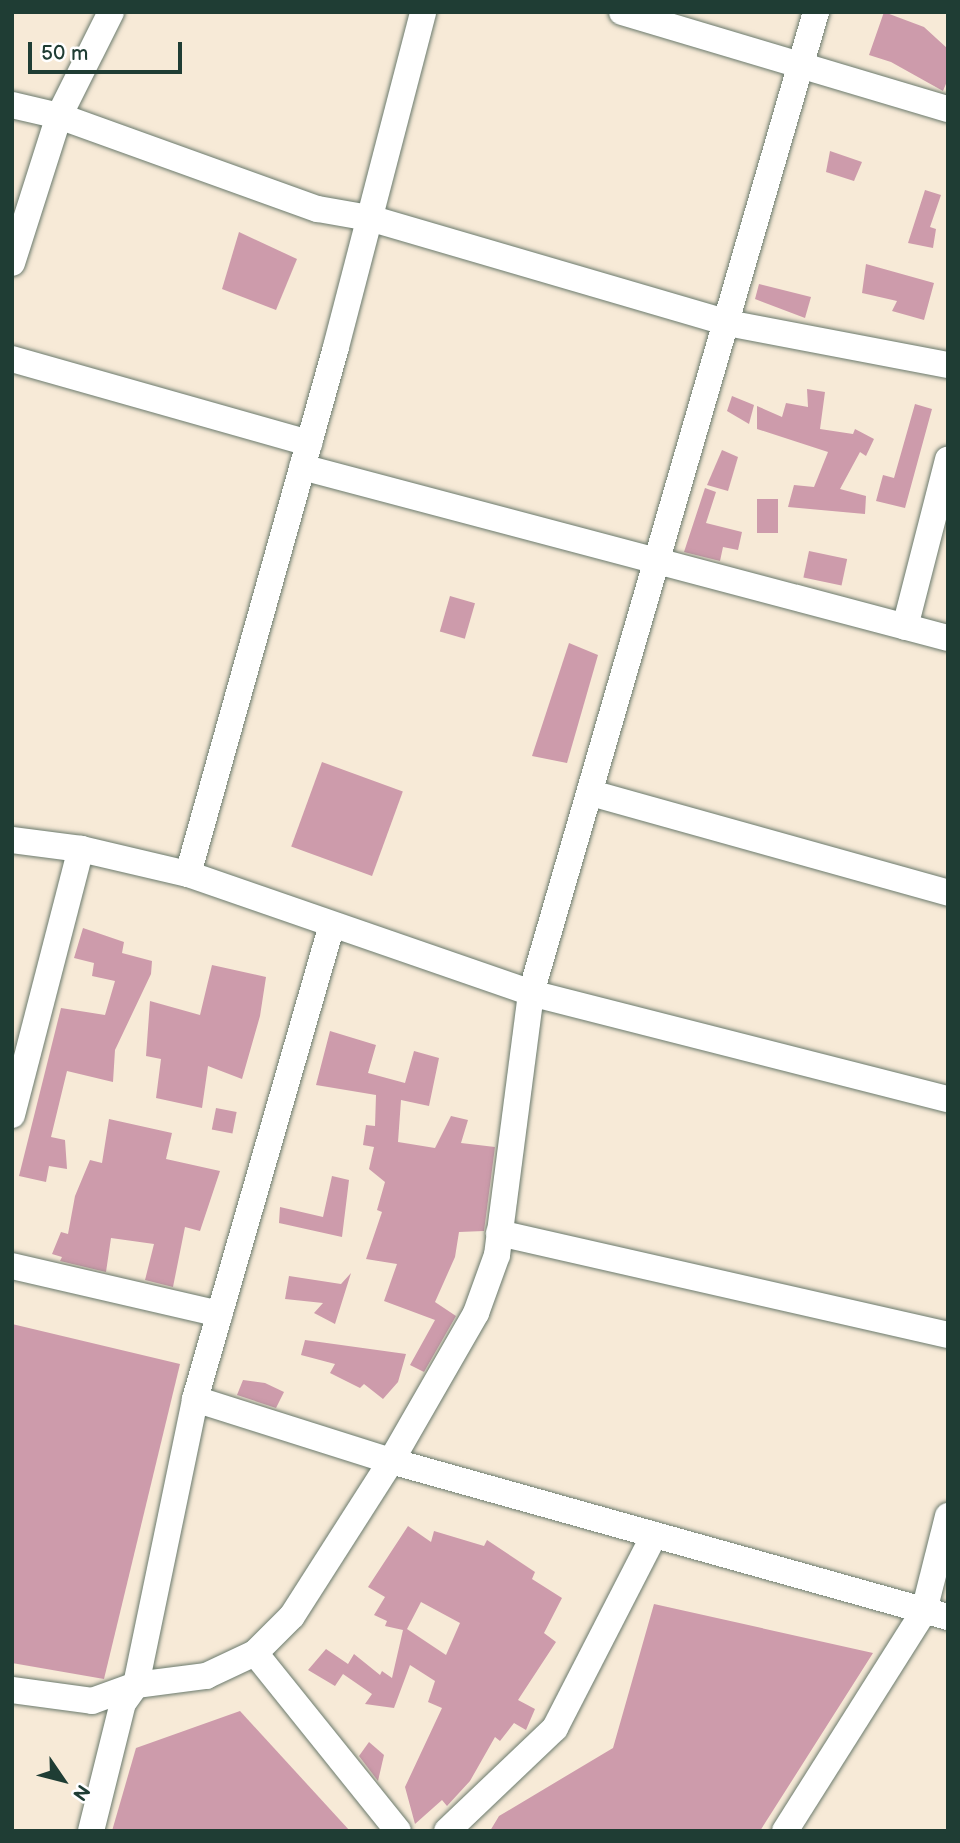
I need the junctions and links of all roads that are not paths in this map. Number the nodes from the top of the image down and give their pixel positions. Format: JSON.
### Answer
{"nodes":[{"id":1,"x":111,"y":12,"type":"edge"},
{"id":2,"x":423,"y":12,"type":"edge"},
{"id":3,"x":622,"y":12,"type":"edge"},
{"id":4,"x":816,"y":12,"type":"edge"},
{"id":5,"x":801,"y":62,"type":"junction"},
{"id":6,"x":12,"y":105,"type":"edge"},
{"id":7,"x":948,"y":109,"type":"edge"},
{"id":8,"x":59,"y":116,"type":"junction"},
{"id":9,"x":369,"y":218,"type":"junction"},
{"id":10,"x":12,"y":263,"type":"edge"},
{"id":11,"x":727,"y":323,"type":"junction"},
{"id":12,"x":12,"y":359,"type":"edge"},
{"id":13,"x":948,"y":365,"type":"edge"},
{"id":14,"x":305,"y":455,"type":"junction"},
{"id":15,"x":948,"y":459,"type":"edge"},
{"id":16,"x":659,"y":564,"type":"junction"},
{"id":17,"x":905,"y":627,"type":"junction"},
{"id":18,"x":948,"y":638,"type":"edge"},
{"id":19,"x":591,"y":793,"type":"junction"},
{"id":20,"x":12,"y":839,"type":"edge"},
{"id":21,"x":81,"y":849,"type":"junction"},
{"id":22,"x":188,"y":874,"type":"junction"},
{"id":23,"x":948,"y":893,"type":"edge"},
{"id":24,"x":331,"y":925,"type":"junction"},
{"id":25,"x":531,"y":993,"type":"junction"},
{"id":26,"x":948,"y":1099,"type":"edge"},
{"id":27,"x":12,"y":1115,"type":"edge"},
{"id":28,"x":499,"y":1233,"type":"junction"},
{"id":29,"x":12,"y":1266,"type":"edge"},
{"id":30,"x":220,"y":1314,"type":"junction"},
{"id":31,"x":948,"y":1335,"type":"edge"},
{"id":32,"x":195,"y":1399,"type":"junction"},
{"id":33,"x":391,"y":1461,"type":"junction"},
{"id":34,"x":948,"y":1516,"type":"edge"},
{"id":35,"x":654,"y":1535,"type":"junction"},
{"id":36,"x":936,"y":1614,"type":"edge"},
{"id":37,"x":255,"y":1653,"type":"junction"},
{"id":38,"x":135,"y":1685,"type":"junction"},
{"id":39,"x":12,"y":1690,"type":"edge"},
{"id":40,"x":91,"y":1831,"type":"edge"},
{"id":41,"x":398,"y":1831,"type":"edge"},
{"id":42,"x":447,"y":1831,"type":"edge"},
{"id":43,"x":785,"y":1831,"type":"edge"}],
"edges":[{"from":1,"to":8,"type":"street"},
{"from":2,"to":9,"type":"street"},
{"from":3,"to":5,"type":"street"},
{"from":4,"to":5,"type":"street"},
{"from":5,"to":7,"type":"street"},
{"from":5,"to":11,"type":"street"},
{"from":6,"to":8,"type":"street"},
{"from":8,"to":9,"type":"street"},
{"from":8,"to":10,"type":"street"},
{"from":9,"to":11,"type":"street"},
{"from":9,"to":14,"type":"street"},
{"from":11,"to":13,"type":"street"},
{"from":11,"to":16,"type":"street"},
{"from":12,"to":14,"type":"street"},
{"from":14,"to":16,"type":"street"},
{"from":14,"to":22,"type":"street"},
{"from":15,"to":17,"type":"street"},
{"from":16,"to":17,"type":"street"},
{"from":16,"to":19,"type":"street"},
{"from":17,"to":18,"type":"street"},
{"from":19,"to":23,"type":"street"},
{"from":19,"to":25,"type":"street"},
{"from":20,"to":21,"type":"street"},
{"from":21,"to":22,"type":"street"},
{"from":21,"to":27,"type":"street"},
{"from":22,"to":24,"type":"street"},
{"from":24,"to":25,"type":"street"},
{"from":24,"to":30,"type":"street"},
{"from":25,"to":26,"type":"street"},
{"from":25,"to":28,"type":"street"},
{"from":28,"to":31,"type":"street"},
{"from":28,"to":33,"type":"street"},
{"from":29,"to":30,"type":"street"},
{"from":30,"to":32,"type":"street"},
{"from":32,"to":33,"type":"street"},
{"from":32,"to":38,"type":"street"},
{"from":33,"to":35,"type":"street"},
{"from":33,"to":37,"type":"street"},
{"from":34,"to":36,"type":"street"},
{"from":35,"to":36,"type":"street"},
{"from":35,"to":42,"type":"street"},
{"from":36,"to":43,"type":"street"},
{"from":37,"to":38,"type":"street"},
{"from":37,"to":41,"type":"street"},
{"from":38,"to":39,"type":"street"},
{"from":38,"to":40,"type":"street"}]}
